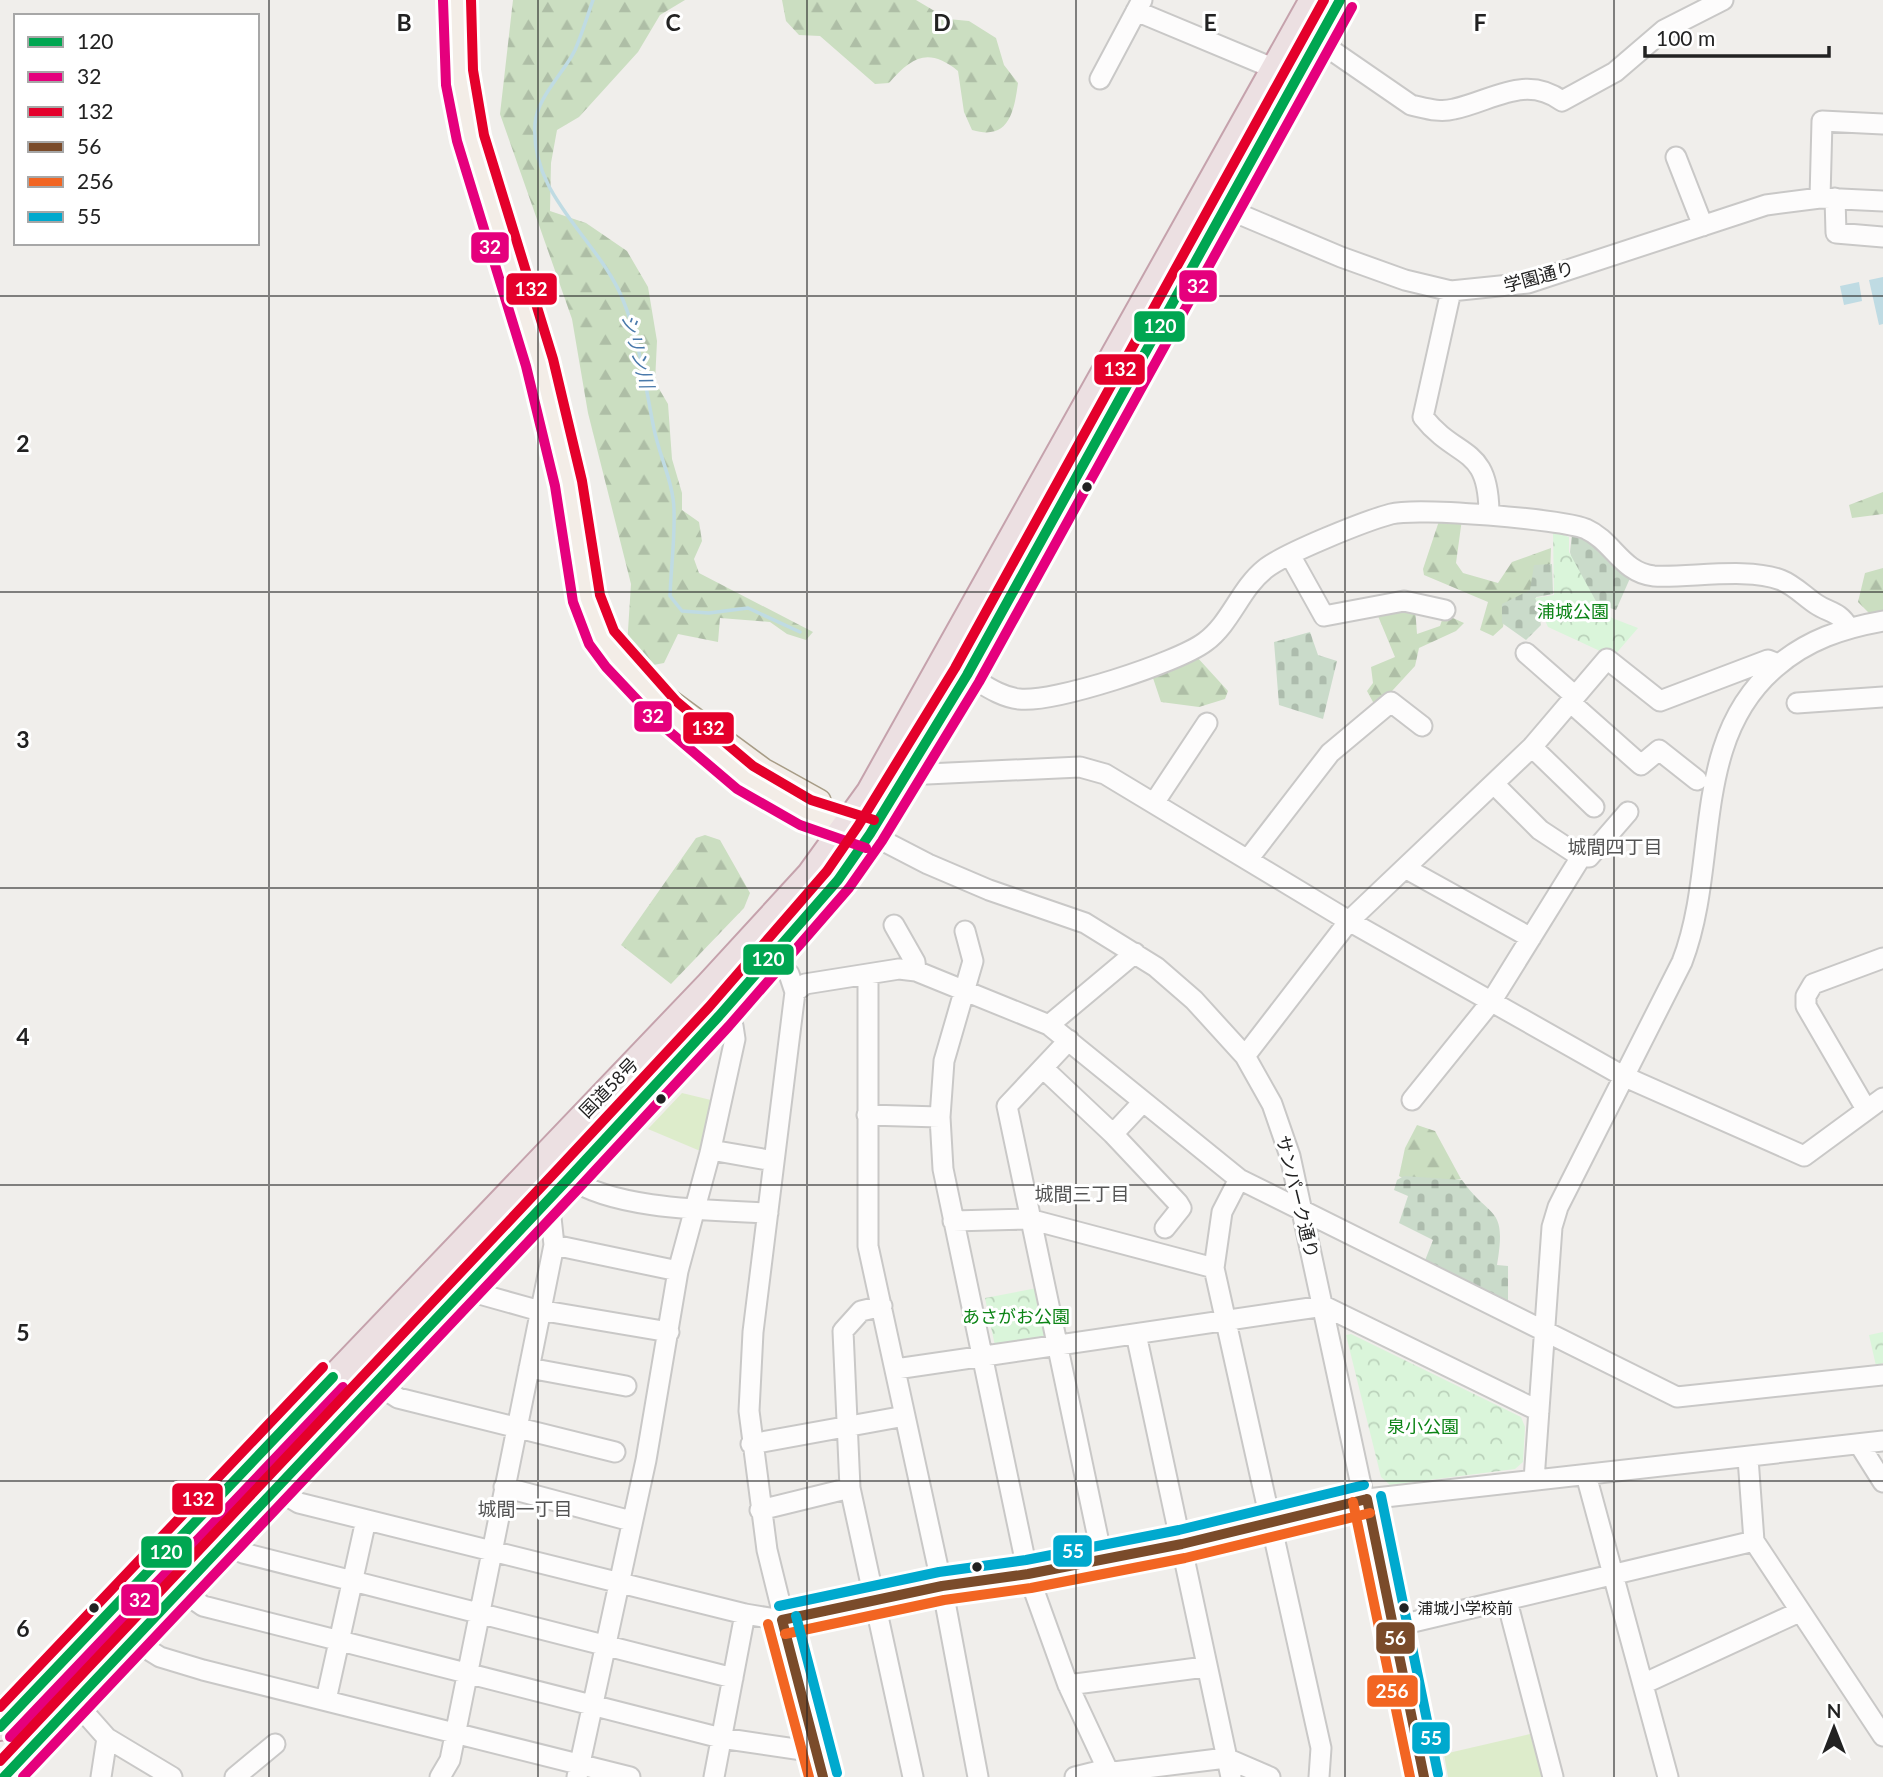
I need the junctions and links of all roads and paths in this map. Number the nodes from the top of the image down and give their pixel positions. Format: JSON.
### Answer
{"nodes":[{"id":1,"x":457,"y":0,"type":"edge"},
{"id":2,"x":1313,"y":0,"type":"edge"},
{"id":3,"x":1340,"y":0,"type":"edge"},
{"id":4,"x":1723,"y":0,"type":"edge"},
{"id":5,"x":1139,"y":6,"type":"edge"},
{"id":6,"x":1309,"y":34,"type":"junction"},
{"id":7,"x":1287,"y":75,"type":"junction"},
{"id":8,"x":1100,"y":79,"type":"dead end"},
{"id":9,"x":1883,"y":124,"type":"edge"},
{"id":10,"x":1676,"y":157,"type":"dead end"},
{"id":11,"x":1828,"y":198,"type":"junction"},
{"id":12,"x":1883,"y":201,"type":"edge"},
{"id":13,"x":1214,"y":203,"type":"junction"},
{"id":14,"x":1703,"y":226,"type":"junction"},
{"id":15,"x":1883,"y":237,"type":"edge"},
{"id":16,"x":1451,"y":291,"type":"junction"},
{"id":17,"x":1134,"y":349,"type":"junction"},
{"id":18,"x":1489,"y":515,"type":"junction"},
{"id":19,"x":1290,"y":555,"type":"junction"},
{"id":20,"x":1445,"y":610,"type":"dead end"},
{"id":21,"x":1883,"y":621,"type":"edge"},
{"id":22,"x":1848,"y":627,"type":"junction"},
{"id":23,"x":1526,"y":653,"type":"dead end"},
{"id":24,"x":1779,"y":664,"type":"junction"},
{"id":25,"x":967,"y":675,"type":"junction"},
{"id":26,"x":1883,"y":697,"type":"edge"},
{"id":27,"x":1573,"y":699,"type":"junction"},
{"id":28,"x":1797,"y":703,"type":"dead end"},
{"id":29,"x":1207,"y":723,"type":"dead end"},
{"id":30,"x":1422,"y":726,"type":"dead end"},
{"id":31,"x":1532,"y":747,"type":"junction"},
{"id":32,"x":909,"y":769,"type":"junction"},
{"id":33,"x":1697,"y":780,"type":"dead end"},
{"id":34,"x":1494,"y":784,"type":"junction"},
{"id":35,"x":1154,"y":803,"type":"junction"},
{"id":36,"x":1594,"y":807,"type":"dead end"},
{"id":37,"x":1628,"y":812,"type":"dead end"},
{"id":38,"x":857,"y":827,"type":"junction"},
{"id":39,"x":1581,"y":857,"type":"junction"},
{"id":40,"x":1249,"y":858,"type":"junction"},
{"id":41,"x":1405,"y":869,"type":"junction"},
{"id":42,"x":1349,"y":921,"type":"junction"},
{"id":43,"x":894,"y":925,"type":"dead end"},
{"id":44,"x":965,"y":931,"type":"dead end"},
{"id":45,"x":1531,"y":938,"type":"junction"},
{"id":46,"x":1135,"y":953,"type":"junction"},
{"id":47,"x":1883,"y":958,"type":"edge"},
{"id":48,"x":769,"y":959,"type":"junction"},
{"id":49,"x":916,"y":971,"type":"junction"},
{"id":50,"x":869,"y":975,"type":"junction"},
{"id":51,"x":963,"y":991,"type":"junction"},
{"id":52,"x":795,"y":992,"type":"junction"},
{"id":53,"x":1491,"y":1002,"type":"junction"},
{"id":54,"x":719,"y":1016,"type":"junction"},
{"id":55,"x":1049,"y":1025,"type":"junction"},
{"id":56,"x":1069,"y":1040,"type":"junction"},
{"id":57,"x":1245,"y":1056,"type":"junction"},
{"id":58,"x":1044,"y":1069,"type":"junction"},
{"id":59,"x":1623,"y":1076,"type":"junction"},
{"id":60,"x":1883,"y":1098,"type":"edge"},
{"id":61,"x":1412,"y":1100,"type":"dead end"},
{"id":62,"x":1142,"y":1103,"type":"junction"},
{"id":63,"x":1866,"y":1109,"type":"junction"},
{"id":64,"x":867,"y":1115,"type":"junction"},
{"id":65,"x":940,"y":1117,"type":"junction"},
{"id":66,"x":1113,"y":1134,"type":"junction"},
{"id":67,"x":711,"y":1150,"type":"junction"},
{"id":68,"x":774,"y":1161,"type":"junction"},
{"id":69,"x":569,"y":1178,"type":"junction"},
{"id":70,"x":1239,"y":1180,"type":"junction"},
{"id":71,"x":549,"y":1199,"type":"junction"},
{"id":72,"x":696,"y":1210,"type":"junction"},
{"id":73,"x":1303,"y":1211,"type":"junction"},
{"id":74,"x":768,"y":1213,"type":"junction"},
{"id":75,"x":1029,"y":1219,"type":"junction"},
{"id":76,"x":953,"y":1221,"type":"junction"},
{"id":77,"x":1165,"y":1228,"type":"dead end"},
{"id":78,"x":554,"y":1245,"type":"junction"},
{"id":79,"x":1214,"y":1268,"type":"junction"},
{"id":80,"x":678,"y":1271,"type":"junction"},
{"id":81,"x":468,"y":1286,"type":"junction"},
{"id":82,"x":882,"y":1306,"type":"junction"},
{"id":83,"x":1324,"y":1306,"type":"junction"},
{"id":84,"x":540,"y":1308,"type":"junction"},
{"id":85,"x":1225,"y":1320,"type":"junction"},
{"id":86,"x":1544,"y":1330,"type":"junction"},
{"id":87,"x":669,"y":1332,"type":"junction"},
{"id":88,"x":1136,"y":1334,"type":"junction"},
{"id":89,"x":1057,"y":1345,"type":"junction"},
{"id":90,"x":981,"y":1354,"type":"junction"},
{"id":91,"x":529,"y":1368,"type":"junction"},
{"id":92,"x":896,"y":1369,"type":"junction"},
{"id":93,"x":1881,"y":1381,"type":"edge"},
{"id":94,"x":376,"y":1384,"type":"junction"},
{"id":95,"x":626,"y":1386,"type":"dead end"},
{"id":96,"x":1539,"y":1412,"type":"junction"},
{"id":97,"x":905,"y":1416,"type":"junction"},
{"id":98,"x":848,"y":1425,"type":"junction"},
{"id":99,"x":517,"y":1428,"type":"junction"},
{"id":100,"x":1883,"y":1441,"type":"edge"},
{"id":101,"x":751,"y":1444,"type":"junction"},
{"id":102,"x":1859,"y":1444,"type":"junction"},
{"id":103,"x":615,"y":1452,"type":"dead end"},
{"id":104,"x":1748,"y":1458,"type":"junction"},
{"id":105,"x":1586,"y":1475,"type":"junction"},
{"id":106,"x":1534,"y":1480,"type":"junction"},
{"id":107,"x":1883,"y":1482,"type":"edge"},
{"id":108,"x":504,"y":1487,"type":"junction"},
{"id":109,"x":850,"y":1488,"type":"junction"},
{"id":110,"x":277,"y":1490,"type":"junction"},
{"id":111,"x":1367,"y":1499,"type":"junction"},
{"id":112,"x":760,"y":1510,"type":"junction"},
{"id":113,"x":366,"y":1520,"type":"junction"},
{"id":114,"x":631,"y":1521,"type":"junction"},
{"id":115,"x":1270,"y":1524,"type":"junction"},
{"id":116,"x":228,"y":1541,"type":"junction"},
{"id":117,"x":1754,"y":1541,"type":"junction"},
{"id":118,"x":1182,"y":1544,"type":"junction"},
{"id":119,"x":492,"y":1551,"type":"junction"},
{"id":120,"x":1102,"y":1557,"type":"junction"},
{"id":121,"x":1028,"y":1574,"type":"junction"},
{"id":122,"x":1614,"y":1577,"type":"junction"},
{"id":123,"x":352,"y":1582,"type":"junction"},
{"id":124,"x":618,"y":1582,"type":"junction"},
{"id":125,"x":942,"y":1586,"type":"junction"},
{"id":126,"x":180,"y":1590,"type":"junction"},
{"id":127,"x":875,"y":1599,"type":"junction"},
{"id":128,"x":1507,"y":1601,"type":"junction"},
{"id":129,"x":1799,"y":1612,"type":"junction"},
{"id":130,"x":477,"y":1614,"type":"junction"},
{"id":131,"x":745,"y":1614,"type":"junction"},
{"id":132,"x":782,"y":1620,"type":"junction"},
{"id":133,"x":1392,"y":1627,"type":"junction"},
{"id":134,"x":134,"y":1642,"type":"junction"},
{"id":135,"x":340,"y":1642,"type":"junction"},
{"id":136,"x":605,"y":1646,"type":"junction"},
{"id":137,"x":1205,"y":1667,"type":"junction"},
{"id":138,"x":465,"y":1674,"type":"junction"},
{"id":139,"x":733,"y":1678,"type":"junction"},
{"id":140,"x":1643,"y":1684,"type":"junction"},
{"id":141,"x":1068,"y":1685,"type":"junction"},
{"id":142,"x":326,"y":1700,"type":"junction"},
{"id":143,"x":76,"y":1703,"type":"junction"},
{"id":144,"x":592,"y":1704,"type":"junction"},
{"id":145,"x":0,"y":1727,"type":"edge"},
{"id":146,"x":454,"y":1733,"type":"junction"},
{"id":147,"x":1883,"y":1736,"type":"edge"},
{"id":148,"x":107,"y":1738,"type":"junction"},
{"id":149,"x":722,"y":1738,"type":"junction"},
{"id":150,"x":275,"y":1744,"type":"dead end"},
{"id":151,"x":816,"y":1752,"type":"junction"},
{"id":152,"x":1226,"y":1758,"type":"junction"},
{"id":153,"x":578,"y":1770,"type":"edge"},
{"id":154,"x":1109,"y":1773,"type":"edge"},
{"id":155,"x":4,"y":1777,"type":"edge"},
{"id":156,"x":101,"y":1777,"type":"edge"},
{"id":157,"x":172,"y":1777,"type":"edge"},
{"id":158,"x":235,"y":1777,"type":"edge"},
{"id":159,"x":440,"y":1777,"type":"edge"},
{"id":160,"x":630,"y":1777,"type":"edge"},
{"id":161,"x":714,"y":1777,"type":"edge"},
{"id":162,"x":823,"y":1777,"type":"edge"},
{"id":163,"x":913,"y":1777,"type":"edge"},
{"id":164,"x":978,"y":1777,"type":"edge"},
{"id":165,"x":1075,"y":1777,"type":"edge"},
{"id":166,"x":1231,"y":1777,"type":"edge"},
{"id":167,"x":1270,"y":1777,"type":"edge"},
{"id":168,"x":1319,"y":1777,"type":"edge"},
{"id":169,"x":1424,"y":1777,"type":"edge"},
{"id":170,"x":1553,"y":1777,"type":"edge"},
{"id":171,"x":1668,"y":1777,"type":"edge"}],
"edges":[{"from":1,"to":38,"type":"main road"},
{"from":2,"to":6,"type":"highway","name":"国道58号"},
{"from":3,"to":6,"type":"highway","name":"国道58号"},
{"from":4,"to":6,"type":"street"},
{"from":5,"to":7,"type":"street"},
{"from":5,"to":8,"type":"street"},
{"from":6,"to":7,"type":"highway","name":"国道58号"},
{"from":7,"to":13,"type":"highway","name":"国道58号"},
{"from":9,"to":11,"type":"street"},
{"from":10,"to":14,"type":"street"},
{"from":11,"to":12,"type":"street","name":"学園通り"},
{"from":11,"to":14,"type":"street","name":"学園通り"},
{"from":11,"to":15,"type":"street"},
{"from":13,"to":16,"type":"street","name":"学園通り"},
{"from":13,"to":17,"type":"highway","name":"国道58号"},
{"from":14,"to":16,"type":"street","name":"学園通り"},
{"from":16,"to":18,"type":"street"},
{"from":17,"to":25,"type":"highway","name":"国道58号"},
{"from":17,"to":38,"type":"highway","name":"国道58号"},
{"from":18,"to":19,"type":"street"},
{"from":18,"to":22,"type":"street"},
{"from":19,"to":20,"type":"street"},
{"from":19,"to":25,"type":"street"},
{"from":21,"to":22,"type":"street"},
{"from":22,"to":24,"type":"street"},
{"from":23,"to":27,"type":"street"},
{"from":24,"to":27,"type":"street"},
{"from":24,"to":59,"type":"street"},
{"from":25,"to":32,"type":"highway","name":"国道58号"},
{"from":26,"to":28,"type":"street"},
{"from":27,"to":31,"type":"street"},
{"from":27,"to":33,"type":"street"},
{"from":29,"to":35,"type":"street"},
{"from":30,"to":40,"type":"street"},
{"from":31,"to":34,"type":"street"},
{"from":31,"to":36,"type":"street"},
{"from":32,"to":35,"type":"street"},
{"from":32,"to":38,"type":"highway","name":"国道58号"},
{"from":34,"to":39,"type":"street"},
{"from":34,"to":41,"type":"street"},
{"from":35,"to":40,"type":"street"},
{"from":37,"to":39,"type":"street"},
{"from":38,"to":46,"type":"street","name":"サンパーク通り"},
{"from":38,"to":48,"type":"highway","name":"国道58号"},
{"from":38,"to":145,"type":"highway","name":"国道58号"},
{"from":39,"to":45,"type":"street"},
{"from":40,"to":42,"type":"street"},
{"from":41,"to":42,"type":"street"},
{"from":41,"to":45,"type":"street"},
{"from":42,"to":53,"type":"street"},
{"from":42,"to":57,"type":"street"},
{"from":43,"to":49,"type":"street"},
{"from":44,"to":51,"type":"street"},
{"from":45,"to":53,"type":"street"},
{"from":46,"to":55,"type":"street"},
{"from":46,"to":57,"type":"street","name":"サンパーク通り"},
{"from":47,"to":63,"type":"street"},
{"from":48,"to":52,"type":"street"},
{"from":48,"to":54,"type":"highway","name":"国道58号"},
{"from":49,"to":50,"type":"street"},
{"from":49,"to":51,"type":"street"},
{"from":50,"to":52,"type":"street"},
{"from":50,"to":64,"type":"street"},
{"from":51,"to":55,"type":"street"},
{"from":51,"to":65,"type":"street"},
{"from":52,"to":68,"type":"street"},
{"from":53,"to":59,"type":"street"},
{"from":53,"to":61,"type":"street"},
{"from":54,"to":67,"type":"street"},
{"from":54,"to":69,"type":"highway","name":"国道58号"},
{"from":55,"to":56,"type":"street"},
{"from":56,"to":58,"type":"street"},
{"from":56,"to":62,"type":"street"},
{"from":57,"to":73,"type":"street","name":"サンパーク通り"},
{"from":58,"to":66,"type":"street"},
{"from":58,"to":75,"type":"street"},
{"from":59,"to":63,"type":"street"},
{"from":59,"to":86,"type":"street"},
{"from":60,"to":63,"type":"street"},
{"from":62,"to":66,"type":"street"},
{"from":62,"to":70,"type":"street"},
{"from":64,"to":65,"type":"street"},
{"from":64,"to":82,"type":"street"},
{"from":65,"to":76,"type":"street"},
{"from":66,"to":77,"type":"street"},
{"from":67,"to":68,"type":"street"},
{"from":67,"to":72,"type":"street"},
{"from":68,"to":74,"type":"street"},
{"from":69,"to":71,"type":"highway","name":"国道58号"},
{"from":69,"to":72,"type":"street"},
{"from":70,"to":73,"type":"street"},
{"from":70,"to":79,"type":"street"},
{"from":71,"to":78,"type":"street"},
{"from":71,"to":81,"type":"highway","name":"国道58号"},
{"from":72,"to":74,"type":"street"},
{"from":72,"to":80,"type":"street"},
{"from":73,"to":83,"type":"street","name":"サンパーク通り"},
{"from":73,"to":86,"type":"street"},
{"from":74,"to":101,"type":"street"},
{"from":75,"to":76,"type":"street"},
{"from":75,"to":79,"type":"street"},
{"from":75,"to":89,"type":"street"},
{"from":76,"to":90,"type":"street"},
{"from":78,"to":80,"type":"street"},
{"from":78,"to":84,"type":"street"},
{"from":79,"to":85,"type":"street"},
{"from":80,"to":87,"type":"street"},
{"from":81,"to":84,"type":"street"},
{"from":81,"to":94,"type":"highway","name":"国道58号"},
{"from":82,"to":92,"type":"street"},
{"from":82,"to":98,"type":"street"},
{"from":83,"to":85,"type":"street"},
{"from":83,"to":96,"type":"street"},
{"from":83,"to":111,"type":"street","name":"サンパーク通り"},
{"from":84,"to":87,"type":"street"},
{"from":84,"to":91,"type":"street"},
{"from":85,"to":88,"type":"street"},
{"from":85,"to":115,"type":"street"},
{"from":86,"to":93,"type":"street"},
{"from":86,"to":96,"type":"street"},
{"from":87,"to":114,"type":"street"},
{"from":88,"to":89,"type":"street"},
{"from":88,"to":118,"type":"street"},
{"from":89,"to":90,"type":"street"},
{"from":89,"to":120,"type":"street"},
{"from":90,"to":92,"type":"street"},
{"from":90,"to":121,"type":"street"},
{"from":91,"to":95,"type":"street"},
{"from":91,"to":99,"type":"street"},
{"from":92,"to":97,"type":"street"},
{"from":94,"to":99,"type":"street"},
{"from":94,"to":110,"type":"highway","name":"国道58号"},
{"from":96,"to":106,"type":"street"},
{"from":97,"to":98,"type":"street"},
{"from":97,"to":125,"type":"street"},
{"from":98,"to":101,"type":"street"},
{"from":98,"to":109,"type":"street"},
{"from":99,"to":103,"type":"street"},
{"from":99,"to":108,"type":"street"},
{"from":100,"to":102,"type":"street"},
{"from":101,"to":112,"type":"street"},
{"from":102,"to":104,"type":"street"},
{"from":102,"to":107,"type":"street"},
{"from":104,"to":105,"type":"street"},
{"from":104,"to":117,"type":"street"},
{"from":105,"to":106,"type":"street"},
{"from":105,"to":122,"type":"street"},
{"from":106,"to":111,"type":"street"},
{"from":108,"to":114,"type":"street"},
{"from":108,"to":119,"type":"street"},
{"from":109,"to":112,"type":"street"},
{"from":109,"to":127,"type":"street"},
{"from":110,"to":113,"type":"street"},
{"from":110,"to":116,"type":"highway","name":"国道58号"},
{"from":111,"to":115,"type":"street"},
{"from":111,"to":133,"type":"street","name":"サンパーク通り"},
{"from":112,"to":132,"type":"street"},
{"from":113,"to":119,"type":"street"},
{"from":113,"to":123,"type":"street"},
{"from":114,"to":124,"type":"street"},
{"from":115,"to":118,"type":"street"},
{"from":115,"to":168,"type":"street"},
{"from":116,"to":123,"type":"street"},
{"from":116,"to":126,"type":"highway","name":"国道58号"},
{"from":117,"to":122,"type":"street"},
{"from":117,"to":129,"type":"street"},
{"from":118,"to":120,"type":"street"},
{"from":118,"to":137,"type":"street"},
{"from":119,"to":124,"type":"street"},
{"from":119,"to":130,"type":"street"},
{"from":120,"to":121,"type":"street"},
{"from":121,"to":125,"type":"street"},
{"from":121,"to":141,"type":"street"},
{"from":122,"to":128,"type":"street"},
{"from":122,"to":140,"type":"street"},
{"from":123,"to":130,"type":"street"},
{"from":123,"to":135,"type":"street"},
{"from":124,"to":131,"type":"street"},
{"from":124,"to":136,"type":"street"},
{"from":125,"to":127,"type":"street"},
{"from":125,"to":164,"type":"street"},
{"from":126,"to":134,"type":"highway","name":"国道58号"},
{"from":126,"to":135,"type":"street"},
{"from":127,"to":132,"type":"street"},
{"from":127,"to":163,"type":"street"},
{"from":128,"to":133,"type":"street"},
{"from":128,"to":170,"type":"street"},
{"from":129,"to":140,"type":"street"},
{"from":129,"to":147,"type":"street"},
{"from":130,"to":136,"type":"street"},
{"from":130,"to":138,"type":"street"},
{"from":131,"to":132,"type":"street"},
{"from":131,"to":139,"type":"street"},
{"from":132,"to":151,"type":"street"},
{"from":133,"to":169,"type":"street","name":"サンパーク通り"},
{"from":134,"to":142,"type":"street"},
{"from":134,"to":143,"type":"highway","name":"国道58号"},
{"from":135,"to":138,"type":"street"},
{"from":135,"to":142,"type":"street"},
{"from":136,"to":139,"type":"street"},
{"from":136,"to":144,"type":"street"},
{"from":137,"to":141,"type":"street"},
{"from":137,"to":152,"type":"street"},
{"from":138,"to":144,"type":"street"},
{"from":138,"to":146,"type":"street"},
{"from":139,"to":149,"type":"street"},
{"from":140,"to":171,"type":"street"},
{"from":141,"to":154,"type":"street"},
{"from":142,"to":146,"type":"street"},
{"from":143,"to":148,"type":"street"},
{"from":143,"to":155,"type":"highway","name":"国道58号"},
{"from":144,"to":149,"type":"street"},
{"from":144,"to":153,"type":"street"},
{"from":146,"to":153,"type":"street"},
{"from":146,"to":159,"type":"street"},
{"from":148,"to":156,"type":"street"},
{"from":148,"to":157,"type":"street"},
{"from":149,"to":151,"type":"street"},
{"from":149,"to":161,"type":"street"},
{"from":150,"to":158,"type":"street"},
{"from":151,"to":162,"type":"street"},
{"from":152,"to":154,"type":"street"},
{"from":152,"to":166,"type":"street"},
{"from":152,"to":167,"type":"street"},
{"from":153,"to":160,"type":"street"},
{"from":154,"to":165,"type":"street"}]}
